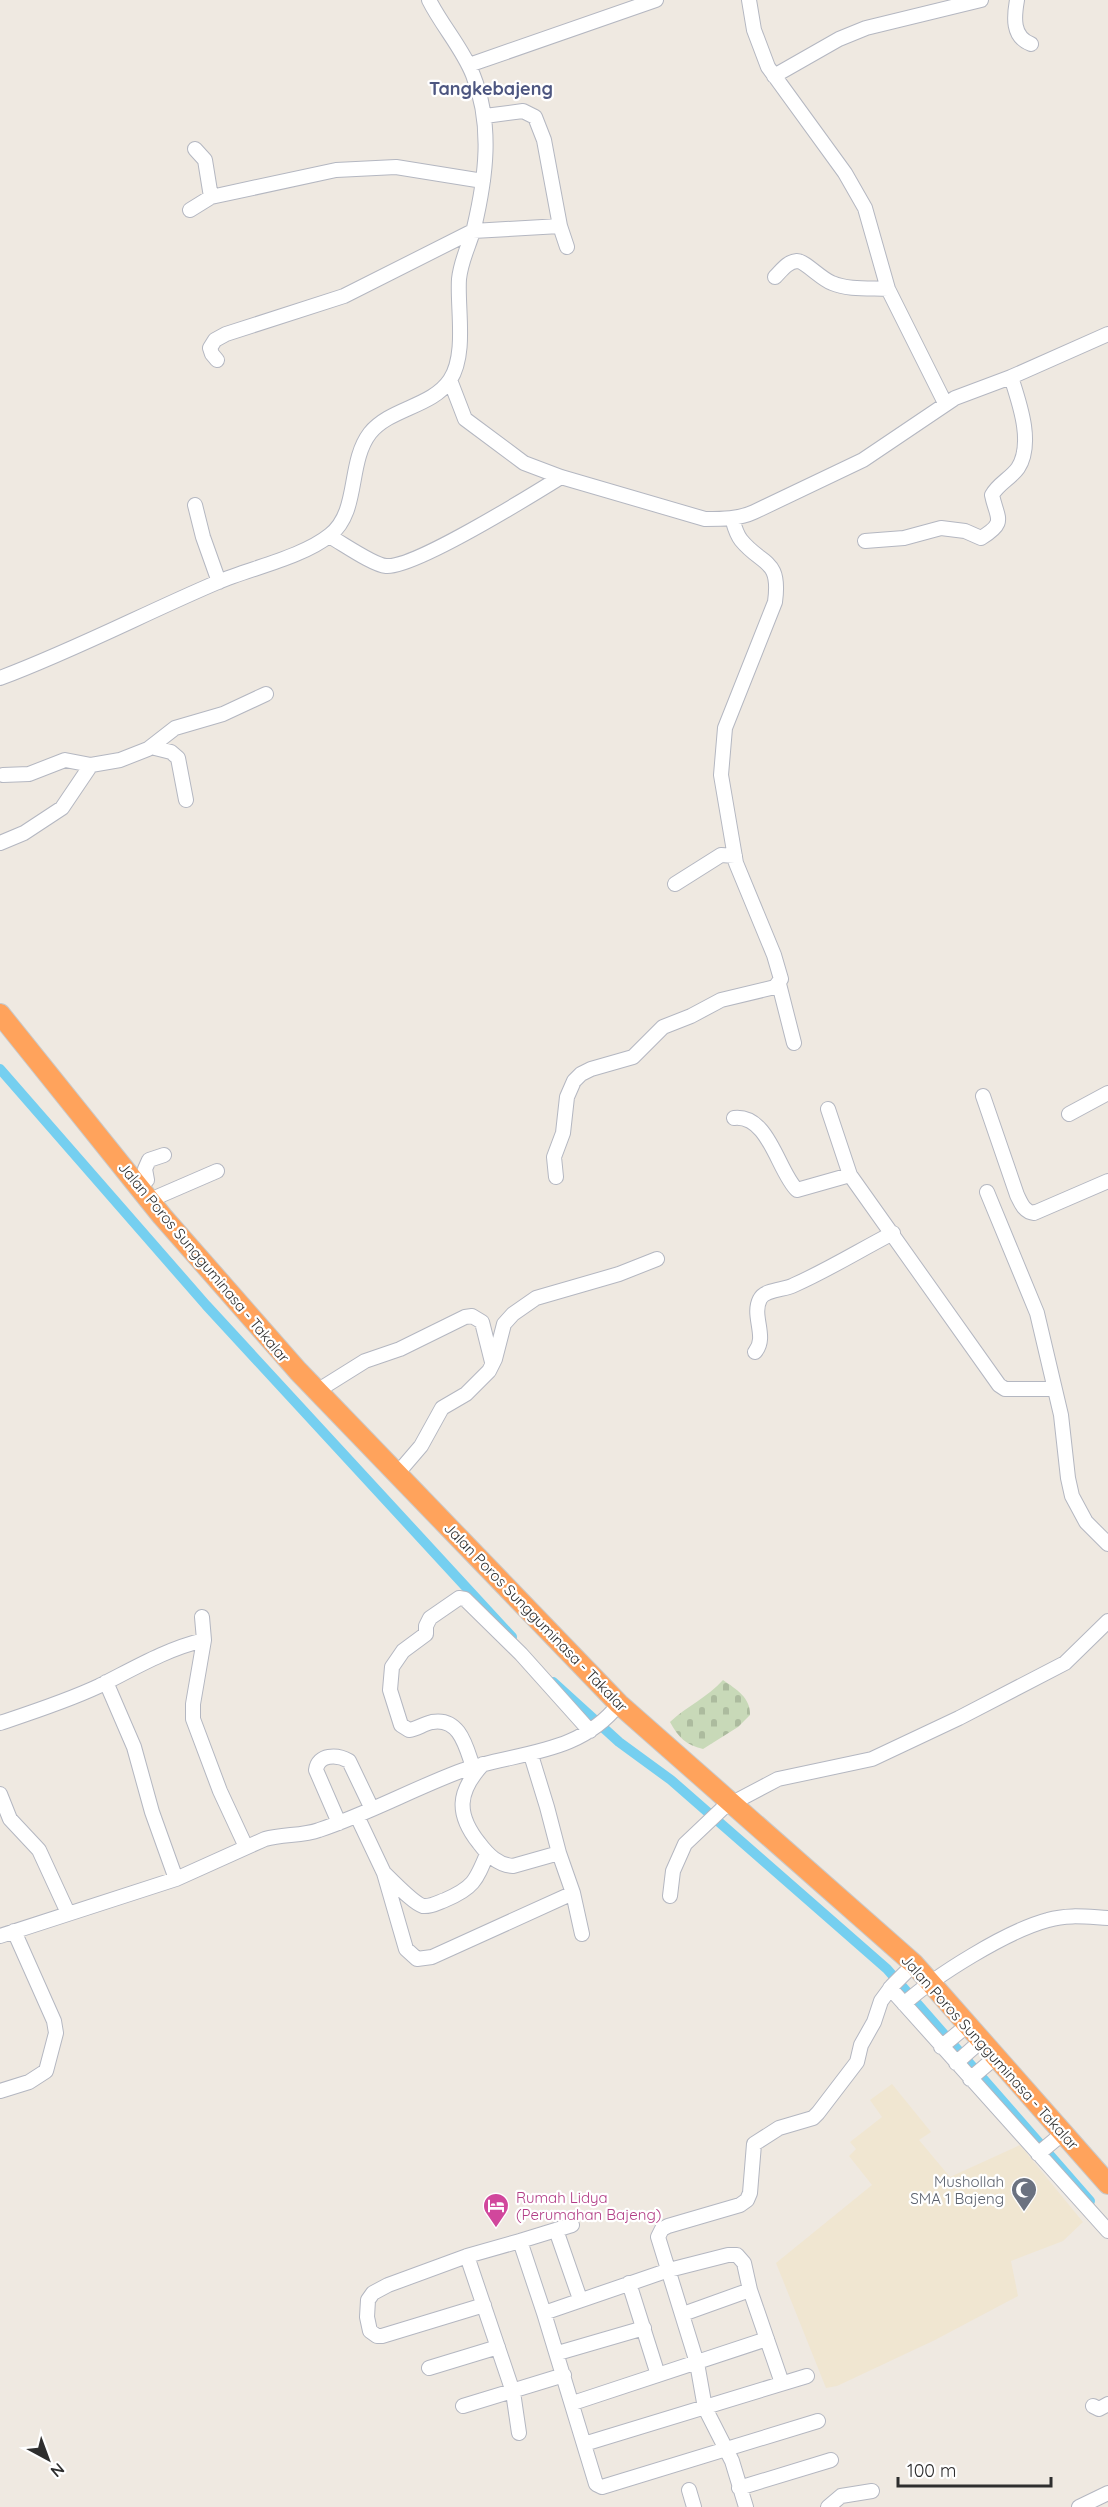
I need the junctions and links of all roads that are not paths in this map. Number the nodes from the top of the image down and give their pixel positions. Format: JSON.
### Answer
{"nodes":[{"id":1,"x":429,"y":0,"type":"edge"},
{"id":2,"x":656,"y":0,"type":"edge"},
{"id":3,"x":749,"y":0,"type":"edge"},
{"id":4,"x":981,"y":0,"type":"edge"},
{"id":5,"x":1017,"y":0,"type":"edge"},
{"id":6,"x":1031,"y":44,"type":"dead end"},
{"id":7,"x":469,"y":65,"type":"junction"},
{"id":8,"x":774,"y":76,"type":"junction"},
{"id":9,"x":485,"y":116,"type":"junction"},
{"id":10,"x":195,"y":149,"type":"dead end"},
{"id":11,"x":483,"y":180,"type":"junction"},
{"id":12,"x":211,"y":198,"type":"junction"},
{"id":13,"x":190,"y":210,"type":"dead end"},
{"id":14,"x":560,"y":226,"type":"junction"},
{"id":15,"x":473,"y":231,"type":"junction"},
{"id":16,"x":567,"y":247,"type":"dead end"},
{"id":17,"x":775,"y":277,"type":"dead end"},
{"id":18,"x":888,"y":289,"type":"junction"},
{"id":19,"x":1108,"y":334,"type":"edge"},
{"id":20,"x":218,"y":360,"type":"dead end"},
{"id":21,"x":1011,"y":376,"type":"junction"},
{"id":22,"x":450,"y":380,"type":"junction"},
{"id":23,"x":945,"y":403,"type":"junction"},
{"id":24,"x":561,"y":477,"type":"junction"},
{"id":25,"x":195,"y":505,"type":"dead end"},
{"id":26,"x":732,"y":518,"type":"junction"},
{"id":27,"x":329,"y":536,"type":"junction"},
{"id":28,"x":865,"y":541,"type":"dead end"},
{"id":29,"x":219,"y":582,"type":"junction"},
{"id":30,"x":0,"y":678,"type":"edge"},
{"id":31,"x":266,"y":694,"type":"dead end"},
{"id":32,"x":151,"y":747,"type":"junction"},
{"id":33,"x":91,"y":765,"type":"junction"},
{"id":34,"x":3,"y":775,"type":"dead end"},
{"id":35,"x":186,"y":800,"type":"dead end"},
{"id":36,"x":0,"y":843,"type":"edge"},
{"id":37,"x":735,"y":856,"type":"junction"},
{"id":38,"x":675,"y":884,"type":"dead end"},
{"id":39,"x":779,"y":984,"type":"junction"},
{"id":40,"x":0,"y":1014,"type":"edge"},
{"id":41,"x":794,"y":1043,"type":"dead end"},
{"id":42,"x":1108,"y":1093,"type":"edge"},
{"id":43,"x":983,"y":1096,"type":"dead end"},
{"id":44,"x":828,"y":1109,"type":"dead end"},
{"id":45,"x":1069,"y":1114,"type":"dead end"},
{"id":46,"x":734,"y":1118,"type":"dead end"},
{"id":47,"x":164,"y":1155,"type":"dead end"},
{"id":48,"x":217,"y":1171,"type":"dead end"},
{"id":49,"x":850,"y":1175,"type":"junction"},
{"id":50,"x":556,"y":1177,"type":"dead end"},
{"id":51,"x":1108,"y":1181,"type":"edge"},
{"id":52,"x":987,"y":1192,"type":"dead end"},
{"id":53,"x":145,"y":1194,"type":"junction"},
{"id":54,"x":893,"y":1233,"type":"junction"},
{"id":55,"x":657,"y":1259,"type":"dead end"},
{"id":56,"x":755,"y":1352,"type":"dead end"},
{"id":57,"x":493,"y":1365,"type":"junction"},
{"id":58,"x":1054,"y":1389,"type":"junction"},
{"id":59,"x":317,"y":1391,"type":"junction"},
{"id":60,"x":397,"y":1474,"type":"junction"},
{"id":61,"x":1108,"y":1545,"type":"edge"},
{"id":62,"x":202,"y":1617,"type":"dead end"},
{"id":63,"x":1108,"y":1621,"type":"edge"},
{"id":64,"x":204,"y":1640,"type":"junction"},
{"id":65,"x":106,"y":1682,"type":"junction"},
{"id":66,"x":616,"y":1708,"type":"junction"},
{"id":67,"x":0,"y":1723,"type":"edge"},
{"id":68,"x":593,"y":1729,"type":"junction"},
{"id":69,"x":531,"y":1755,"type":"junction"},
{"id":70,"x":478,"y":1766,"type":"junction"},
{"id":71,"x":0,"y":1794,"type":"edge"},
{"id":72,"x":728,"y":1805,"type":"junction"},
{"id":73,"x":372,"y":1809,"type":"junction"},
{"id":74,"x":357,"y":1816,"type":"junction"},
{"id":75,"x":339,"y":1823,"type":"junction"},
{"id":76,"x":246,"y":1847,"type":"junction"},
{"id":77,"x":559,"y":1853,"type":"junction"},
{"id":78,"x":487,"y":1854,"type":"junction"},
{"id":79,"x":384,"y":1873,"type":"junction"},
{"id":80,"x":176,"y":1879,"type":"junction"},
{"id":81,"x":573,"y":1893,"type":"junction"},
{"id":82,"x":670,"y":1896,"type":"dead end"},
{"id":83,"x":68,"y":1913,"type":"junction"},
{"id":84,"x":1108,"y":1918,"type":"edge"},
{"id":85,"x":14,"y":1931,"type":"junction"},
{"id":86,"x":582,"y":1934,"type":"dead end"},
{"id":87,"x":0,"y":1936,"type":"edge"},
{"id":88,"x":911,"y":1968,"type":"junction"},
{"id":89,"x":926,"y":1986,"type":"junction"},
{"id":90,"x":891,"y":1987,"type":"junction"},
{"id":91,"x":906,"y":2002,"type":"junction"},
{"id":92,"x":963,"y":2029,"type":"junction"},
{"id":93,"x":978,"y":2044,"type":"junction"},
{"id":94,"x":943,"y":2046,"type":"junction"},
{"id":95,"x":993,"y":2059,"type":"junction"},
{"id":96,"x":958,"y":2062,"type":"junction"},
{"id":97,"x":972,"y":2078,"type":"junction"},
{"id":98,"x":0,"y":2091,"type":"edge"},
{"id":99,"x":1059,"y":2137,"type":"junction"},
{"id":100,"x":1039,"y":2153,"type":"junction"},
{"id":101,"x":1108,"y":2184,"type":"edge"},
{"id":102,"x":572,"y":2226,"type":"dead end"},
{"id":103,"x":556,"y":2230,"type":"junction"},
{"id":104,"x":1108,"y":2231,"type":"edge"},
{"id":105,"x":520,"y":2241,"type":"junction"},
{"id":106,"x":468,"y":2256,"type":"junction"},
{"id":107,"x":669,"y":2270,"type":"junction"},
{"id":108,"x":629,"y":2283,"type":"junction"},
{"id":109,"x":750,"y":2290,"type":"junction"},
{"id":110,"x":580,"y":2299,"type":"junction"},
{"id":111,"x":483,"y":2305,"type":"junction"},
{"id":112,"x":544,"y":2313,"type":"junction"},
{"id":113,"x":683,"y":2314,"type":"junction"},
{"id":114,"x":645,"y":2328,"type":"junction"},
{"id":115,"x":767,"y":2339,"type":"junction"},
{"id":116,"x":498,"y":2347,"type":"junction"},
{"id":117,"x":558,"y":2353,"type":"junction"},
{"id":118,"x":697,"y":2363,"type":"junction"},
{"id":119,"x":429,"y":2368,"type":"dead end"},
{"id":120,"x":564,"y":2375,"type":"junction"},
{"id":121,"x":658,"y":2375,"type":"junction"},
{"id":122,"x":807,"y":2376,"type":"dead end"},
{"id":123,"x":782,"y":2383,"type":"junction"},
{"id":124,"x":513,"y":2392,"type":"junction"},
{"id":125,"x":573,"y":2403,"type":"junction"},
{"id":126,"x":1108,"y":2404,"type":"edge"},
{"id":127,"x":463,"y":2406,"type":"dead end"},
{"id":128,"x":1093,"y":2406,"type":"dead end"},
{"id":129,"x":705,"y":2408,"type":"junction"},
{"id":130,"x":818,"y":2421,"type":"dead end"},
{"id":131,"x":519,"y":2433,"type":"dead end"},
{"id":132,"x":584,"y":2444,"type":"junction"},
{"id":133,"x":725,"y":2451,"type":"junction"},
{"id":134,"x":831,"y":2460,"type":"dead end"},
{"id":135,"x":740,"y":2488,"type":"junction"},
{"id":136,"x":689,"y":2490,"type":"dead end"},
{"id":137,"x":872,"y":2491,"type":"dead end"},
{"id":138,"x":1108,"y":2493,"type":"edge"},
{"id":139,"x":842,"y":2501,"type":"edge"},
{"id":140,"x":694,"y":2507,"type":"edge"},
{"id":141,"x":746,"y":2507,"type":"edge"},
{"id":142,"x":828,"y":2507,"type":"edge"},
{"id":143,"x":1079,"y":2507,"type":"edge"}],
"edges":[{"from":1,"to":7,"type":"street"},
{"from":2,"to":7,"type":"street"},
{"from":3,"to":8,"type":"street"},
{"from":4,"to":8,"type":"street"},
{"from":5,"to":6,"type":"street"},
{"from":7,"to":9,"type":"street"},
{"from":8,"to":18,"type":"street"},
{"from":9,"to":11,"type":"street"},
{"from":9,"to":14,"type":"street"},
{"from":10,"to":12,"type":"street"},
{"from":11,"to":12,"type":"street"},
{"from":11,"to":15,"type":"street"},
{"from":12,"to":13,"type":"street"},
{"from":14,"to":15,"type":"street"},
{"from":14,"to":16,"type":"street"},
{"from":15,"to":20,"type":"street"},
{"from":15,"to":22,"type":"street"},
{"from":17,"to":18,"type":"street"},
{"from":18,"to":23,"type":"street"},
{"from":19,"to":21,"type":"street"},
{"from":21,"to":23,"type":"street"},
{"from":21,"to":28,"type":"street"},
{"from":22,"to":24,"type":"street"},
{"from":22,"to":27,"type":"street"},
{"from":23,"to":26,"type":"street"},
{"from":24,"to":26,"type":"street"},
{"from":24,"to":27,"type":"street"},
{"from":25,"to":29,"type":"street"},
{"from":26,"to":37,"type":"street"},
{"from":27,"to":29,"type":"street"},
{"from":29,"to":30,"type":"street"},
{"from":31,"to":32,"type":"street"},
{"from":32,"to":33,"type":"street"},
{"from":32,"to":35,"type":"street"},
{"from":33,"to":34,"type":"street"},
{"from":33,"to":36,"type":"street"},
{"from":37,"to":38,"type":"street"},
{"from":37,"to":39,"type":"street"},
{"from":39,"to":41,"type":"street"},
{"from":39,"to":50,"type":"street"},
{"from":40,"to":53,"type":"highway","name":"Jalan Poros Sungguminasa - Takalar"},
{"from":42,"to":45,"type":"street"},
{"from":43,"to":51,"type":"street"},
{"from":44,"to":49,"type":"street"},
{"from":46,"to":49,"type":"street"},
{"from":47,"to":53,"type":"street"},
{"from":48,"to":53,"type":"street"},
{"from":49,"to":54,"type":"street"},
{"from":52,"to":58,"type":"street"},
{"from":53,"to":59,"type":"highway","name":"Jalan Poros Sungguminasa - Takalar"},
{"from":54,"to":56,"type":"street"},
{"from":54,"to":58,"type":"street"},
{"from":55,"to":57,"type":"street"},
{"from":57,"to":59,"type":"street"},
{"from":57,"to":60,"type":"street"},
{"from":58,"to":61,"type":"street"},
{"from":59,"to":60,"type":"highway","name":"Jalan Poros Sungguminasa - Takalar"},
{"from":60,"to":66,"type":"highway","name":"Jalan Poros Sungguminasa - Takalar"},
{"from":62,"to":64,"type":"street"},
{"from":63,"to":72,"type":"street"},
{"from":64,"to":65,"type":"street"},
{"from":64,"to":76,"type":"street"},
{"from":65,"to":67,"type":"street"},
{"from":65,"to":80,"type":"street"},
{"from":66,"to":68,"type":"street"},
{"from":66,"to":72,"type":"highway","name":"Jalan Poros Sungguminasa - Takalar"},
{"from":68,"to":69,"type":"street"},
{"from":68,"to":70,"type":"street"},
{"from":69,"to":70,"type":"street"},
{"from":69,"to":77,"type":"street"},
{"from":70,"to":73,"type":"street"},
{"from":70,"to":78,"type":"street"},
{"from":71,"to":83,"type":"street"},
{"from":72,"to":82,"type":"street"},
{"from":72,"to":88,"type":"highway","name":"Jalan Poros Sungguminasa - Takalar"},
{"from":73,"to":74,"type":"street"},
{"from":73,"to":75,"type":"street"},
{"from":74,"to":75,"type":"street"},
{"from":74,"to":79,"type":"street"},
{"from":75,"to":76,"type":"street"},
{"from":76,"to":80,"type":"street"},
{"from":77,"to":78,"type":"street"},
{"from":77,"to":81,"type":"street"},
{"from":78,"to":79,"type":"street"},
{"from":79,"to":81,"type":"street"},
{"from":80,"to":83,"type":"street"},
{"from":81,"to":86,"type":"street"},
{"from":83,"to":85,"type":"street"},
{"from":84,"to":89,"type":"street"},
{"from":85,"to":87,"type":"street"},
{"from":85,"to":98,"type":"street"},
{"from":88,"to":89,"type":"highway","name":"Jalan Poros Sungguminasa - Takalar"},
{"from":88,"to":90,"type":"street"},
{"from":89,"to":91,"type":"street"},
{"from":89,"to":92,"type":"highway","name":"Jalan Poros Sungguminasa - Takalar"},
{"from":90,"to":91,"type":"street"},
{"from":90,"to":107,"type":"street"},
{"from":91,"to":94,"type":"street"},
{"from":92,"to":93,"type":"highway","name":"Jalan Poros Sungguminasa - Takalar"},
{"from":92,"to":94,"type":"street"},
{"from":93,"to":95,"type":"highway","name":"Jalan Poros Sungguminasa - Takalar"},
{"from":93,"to":96,"type":"street"},
{"from":94,"to":96,"type":"street"},
{"from":95,"to":97,"type":"street"},
{"from":95,"to":99,"type":"highway","name":"Jalan Poros Sungguminasa - Takalar"},
{"from":96,"to":97,"type":"street"},
{"from":97,"to":100,"type":"street"},
{"from":99,"to":100,"type":"street"},
{"from":99,"to":101,"type":"highway","name":"Jalan Poros Sungguminasa - Takalar"},
{"from":100,"to":104,"type":"street"},
{"from":102,"to":103,"type":"street"},
{"from":103,"to":105,"type":"street"},
{"from":103,"to":110,"type":"street"},
{"from":105,"to":106,"type":"street"},
{"from":105,"to":112,"type":"street"},
{"from":106,"to":111,"type":"street"},
{"from":106,"to":111,"type":"street"},
{"from":107,"to":108,"type":"street"},
{"from":107,"to":109,"type":"street"},
{"from":107,"to":113,"type":"street"},
{"from":108,"to":110,"type":"street"},
{"from":108,"to":114,"type":"street"},
{"from":109,"to":113,"type":"street"},
{"from":109,"to":115,"type":"street"},
{"from":110,"to":112,"type":"street"},
{"from":111,"to":116,"type":"street"},
{"from":112,"to":117,"type":"street"},
{"from":113,"to":118,"type":"street"},
{"from":114,"to":117,"type":"street"},
{"from":114,"to":121,"type":"street"},
{"from":115,"to":118,"type":"street"},
{"from":115,"to":123,"type":"street"},
{"from":116,"to":119,"type":"street"},
{"from":116,"to":124,"type":"street"},
{"from":117,"to":120,"type":"street"},
{"from":118,"to":121,"type":"street"},
{"from":118,"to":129,"type":"street"},
{"from":120,"to":124,"type":"street"},
{"from":120,"to":125,"type":"street"},
{"from":121,"to":125,"type":"street"},
{"from":122,"to":123,"type":"street"},
{"from":123,"to":129,"type":"street"},
{"from":124,"to":127,"type":"street"},
{"from":124,"to":131,"type":"street"},
{"from":125,"to":132,"type":"street"},
{"from":126,"to":128,"type":"street"},
{"from":129,"to":132,"type":"street"},
{"from":129,"to":133,"type":"street"},
{"from":130,"to":133,"type":"street"},
{"from":132,"to":133,"type":"street"},
{"from":133,"to":135,"type":"street"},
{"from":134,"to":135,"type":"street"},
{"from":135,"to":141,"type":"street"},
{"from":136,"to":140,"type":"street"},
{"from":137,"to":139,"type":"street"},
{"from":138,"to":143,"type":"street"},
{"from":139,"to":142,"type":"street"}]}
